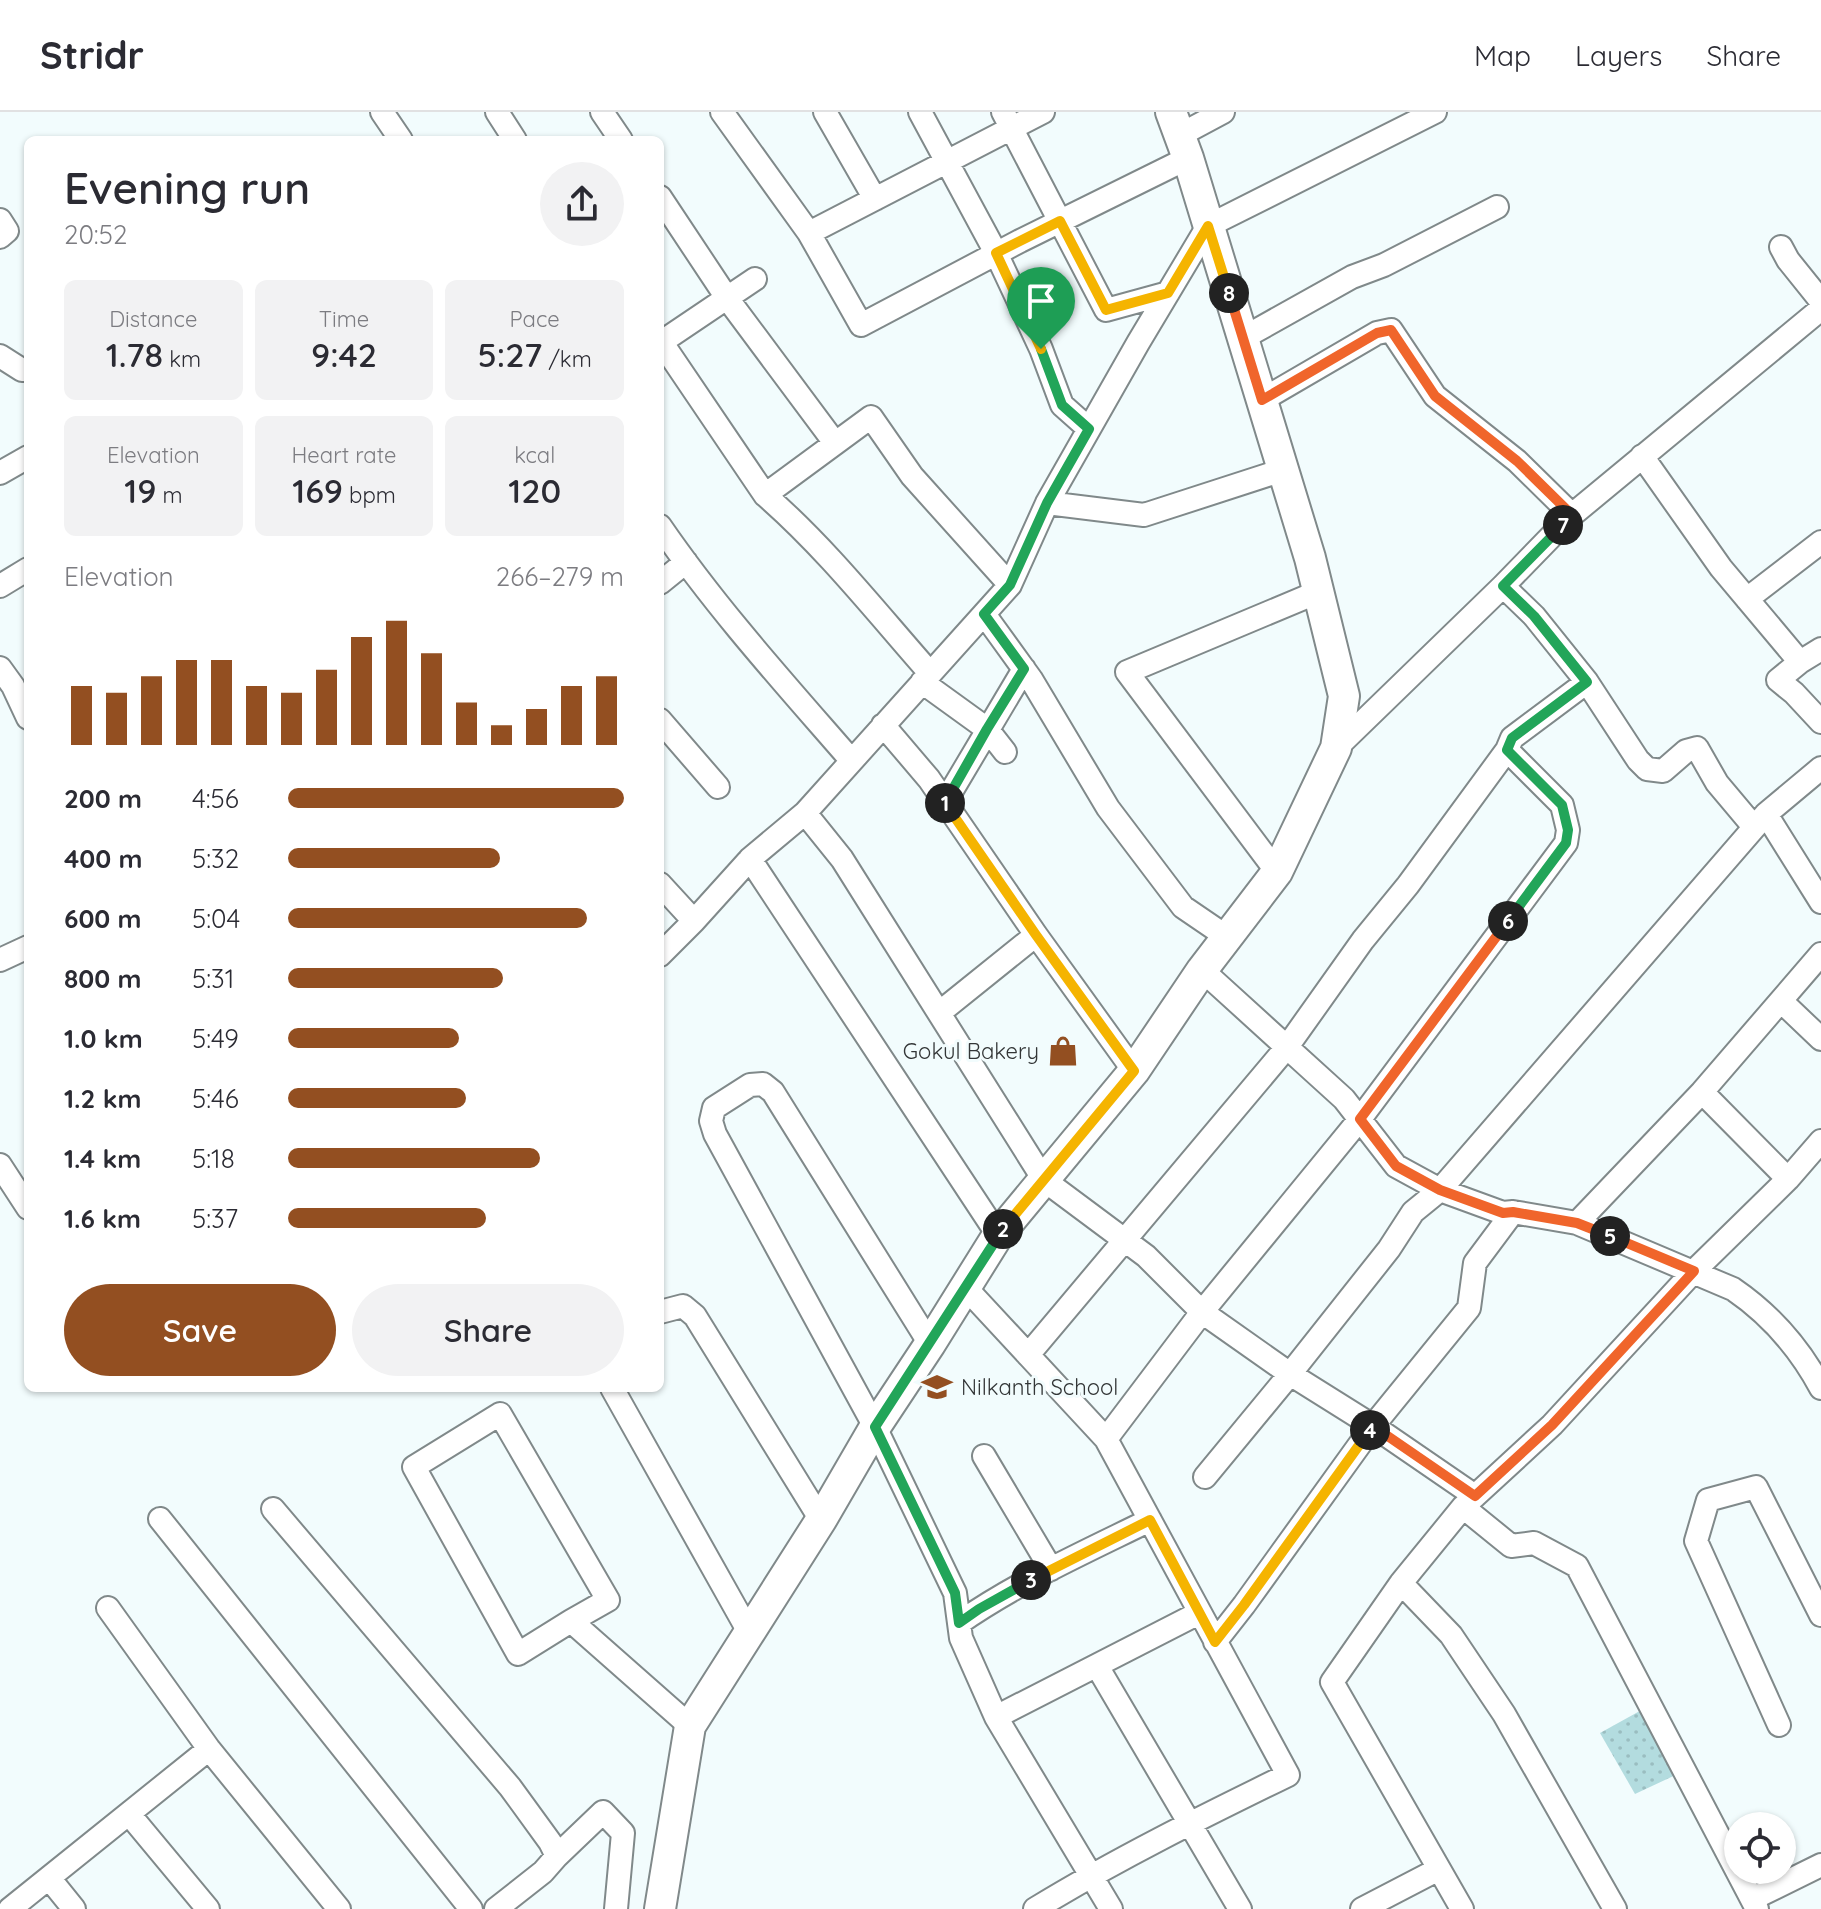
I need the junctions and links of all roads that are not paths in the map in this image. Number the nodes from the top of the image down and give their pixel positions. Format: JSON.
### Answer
{"nodes":[{"id":1,"x":382,"y":112,"type":"edge"},
{"id":2,"x":497,"y":112,"type":"edge"},
{"id":3,"x":602,"y":112,"type":"edge"},
{"id":4,"x":722,"y":112,"type":"edge"},
{"id":5,"x":825,"y":112,"type":"edge"},
{"id":6,"x":920,"y":112,"type":"edge"},
{"id":7,"x":1043,"y":112,"type":"edge"},
{"id":8,"x":1223,"y":112,"type":"edge"},
{"id":9,"x":1435,"y":112,"type":"edge"},
{"id":10,"x":1007,"y":120,"type":"edge"},
{"id":11,"x":1180,"y":135,"type":"edge"},
{"id":12,"x":398,"y":136,"type":"edge"},
{"id":13,"x":512,"y":136,"type":"edge"},
{"id":14,"x":618,"y":136,"type":"edge"},
{"id":15,"x":947,"y":161,"type":"junction"},
{"id":16,"x":875,"y":199,"type":"junction"},
{"id":17,"x":664,"y":203,"type":"edge"},
{"id":18,"x":1497,"y":207,"type":"dead end"},
{"id":19,"x":0,"y":220,"type":"edge"},
{"id":20,"x":1060,"y":221,"type":"junction"},
{"id":21,"x":1208,"y":226,"type":"junction"},
{"id":22,"x":809,"y":233,"type":"junction"},
{"id":23,"x":0,"y":237,"type":"edge"},
{"id":24,"x":1781,"y":247,"type":"dead end"},
{"id":25,"x":996,"y":253,"type":"junction"},
{"id":26,"x":755,"y":279,"type":"dead end"},
{"id":27,"x":1168,"y":293,"type":"junction"},
{"id":28,"x":727,"y":298,"type":"junction"},
{"id":29,"x":1821,"y":301,"type":"edge"},
{"id":30,"x":1821,"y":309,"type":"edge"},
{"id":31,"x":1243,"y":338,"type":"junction"},
{"id":32,"x":664,"y":339,"type":"edge"},
{"id":33,"x":664,"y":348,"type":"edge"},
{"id":34,"x":0,"y":356,"type":"edge"},
{"id":35,"x":24,"y":370,"type":"edge"},
{"id":36,"x":1262,"y":400,"type":"junction"},
{"id":37,"x":1089,"y":429,"type":"junction"},
{"id":38,"x":835,"y":443,"type":"junction"},
{"id":39,"x":1642,"y":456,"type":"junction"},
{"id":40,"x":24,"y":459,"type":"edge"},
{"id":41,"x":1283,"y":470,"type":"junction"},
{"id":42,"x":0,"y":473,"type":"edge"},
{"id":43,"x":765,"y":495,"type":"junction"},
{"id":44,"x":1047,"y":503,"type":"junction"},
{"id":45,"x":1572,"y":515,"type":"junction"},
{"id":46,"x":664,"y":532,"type":"edge"},
{"id":47,"x":1821,"y":542,"type":"edge"},
{"id":48,"x":686,"y":562,"type":"junction"},
{"id":49,"x":24,"y":571,"type":"edge"},
{"id":50,"x":664,"y":580,"type":"edge"},
{"id":51,"x":1010,"y":585,"type":"junction"},
{"id":52,"x":0,"y":586,"type":"edge"},
{"id":53,"x":1503,"y":586,"type":"junction"},
{"id":54,"x":1318,"y":592,"type":"junction"},
{"id":55,"x":1747,"y":599,"type":"junction"},
{"id":56,"x":984,"y":614,"type":"junction"},
{"id":57,"x":1821,"y":649,"type":"edge"},
{"id":58,"x":1800,"y":662,"type":"junction"},
{"id":59,"x":0,"y":668,"type":"edge"},
{"id":60,"x":1024,"y":669,"type":"junction"},
{"id":61,"x":926,"y":678,"type":"junction"},
{"id":62,"x":1587,"y":682,"type":"junction"},
{"id":63,"x":24,"y":709,"type":"edge"},
{"id":64,"x":1821,"y":722,"type":"edge"},
{"id":65,"x":664,"y":725,"type":"edge"},
{"id":66,"x":883,"y":725,"type":"junction"},
{"id":67,"x":987,"y":729,"type":"junction"},
{"id":68,"x":1336,"y":748,"type":"junction"},
{"id":69,"x":1507,"y":750,"type":"junction"},
{"id":70,"x":1005,"y":752,"type":"dead end"},
{"id":71,"x":851,"y":760,"type":"junction"},
{"id":72,"x":1821,"y":768,"type":"edge"},
{"id":73,"x":718,"y":787,"type":"dead end"},
{"id":74,"x":945,"y":802,"type":"junction"},
{"id":75,"x":805,"y":813,"type":"junction"},
{"id":76,"x":1760,"y":820,"type":"junction"},
{"id":77,"x":750,"y":859,"type":"junction"},
{"id":78,"x":1277,"y":872,"type":"junction"},
{"id":79,"x":664,"y":888,"type":"edge"},
{"id":80,"x":1821,"y":902,"type":"edge"},
{"id":81,"x":694,"y":921,"type":"junction"},
{"id":82,"x":1036,"y":935,"type":"junction"},
{"id":83,"x":1227,"y":937,"type":"junction"},
{"id":84,"x":24,"y":949,"type":"edge"},
{"id":85,"x":664,"y":951,"type":"edge"},
{"id":86,"x":1821,"y":954,"type":"edge"},
{"id":87,"x":0,"y":960,"type":"edge"},
{"id":88,"x":1202,"y":970,"type":"junction"},
{"id":89,"x":1781,"y":1001,"type":"junction"},
{"id":90,"x":939,"y":1013,"type":"junction"},
{"id":91,"x":1821,"y":1039,"type":"edge"},
{"id":92,"x":1287,"y":1047,"type":"junction"},
{"id":93,"x":1134,"y":1071,"type":"junction"},
{"id":94,"x":1702,"y":1092,"type":"junction"},
{"id":95,"x":1360,"y":1119,"type":"junction"},
{"id":96,"x":1821,"y":1141,"type":"edge"},
{"id":97,"x":0,"y":1165,"type":"edge"},
{"id":98,"x":1788,"y":1179,"type":"junction"},
{"id":99,"x":1044,"y":1180,"type":"junction"},
{"id":100,"x":1440,"y":1190,"type":"junction"},
{"id":101,"x":24,"y":1200,"type":"edge"},
{"id":102,"x":1513,"y":1212,"type":"junction"},
{"id":103,"x":1577,"y":1223,"type":"junction"},
{"id":104,"x":998,"y":1235,"type":"junction"},
{"id":105,"x":1124,"y":1240,"type":"junction"},
{"id":106,"x":1694,"y":1271,"type":"junction"},
{"id":107,"x":965,"y":1287,"type":"junction"},
{"id":108,"x":664,"y":1311,"type":"edge"},
{"id":109,"x":1202,"y":1312,"type":"junction"},
{"id":110,"x":930,"y":1344,"type":"junction"},
{"id":111,"x":1028,"y":1355,"type":"junction"},
{"id":112,"x":1290,"y":1374,"type":"junction"},
{"id":113,"x":1818,"y":1375,"type":"edge"},
{"id":114,"x":614,"y":1392,"type":"edge"},
{"id":115,"x":1373,"y":1426,"type":"junction"},
{"id":116,"x":875,"y":1427,"type":"junction"},
{"id":117,"x":1106,"y":1439,"type":"junction"},
{"id":118,"x":984,"y":1456,"type":"dead end"},
{"id":119,"x":1205,"y":1477,"type":"dead end"},
{"id":120,"x":1469,"y":1501,"type":"junction"},
{"id":121,"x":273,"y":1509,"type":"dead end"},
{"id":122,"x":160,"y":1519,"type":"dead end"},
{"id":123,"x":821,"y":1520,"type":"junction"},
{"id":124,"x":1150,"y":1520,"type":"junction"},
{"id":125,"x":1051,"y":1569,"type":"junction"},
{"id":126,"x":1401,"y":1583,"type":"junction"},
{"id":127,"x":108,"y":1608,"type":"dead end"},
{"id":128,"x":1199,"y":1613,"type":"junction"},
{"id":129,"x":1821,"y":1615,"type":"edge"},
{"id":130,"x":571,"y":1621,"type":"junction"},
{"id":131,"x":959,"y":1623,"type":"junction"},
{"id":132,"x":749,"y":1632,"type":"junction"},
{"id":133,"x":1215,"y":1642,"type":"junction"},
{"id":134,"x":1097,"y":1666,"type":"junction"},
{"id":135,"x":996,"y":1717,"type":"junction"},
{"id":136,"x":1779,"y":1725,"type":"dead end"},
{"id":137,"x":690,"y":1726,"type":"junction"},
{"id":138,"x":209,"y":1749,"type":"junction"},
{"id":139,"x":129,"y":1814,"type":"junction"},
{"id":140,"x":1189,"y":1823,"type":"junction"},
{"id":141,"x":557,"y":1856,"type":"junction"},
{"id":142,"x":1821,"y":1865,"type":"edge"},
{"id":143,"x":1439,"y":1869,"type":"junction"},
{"id":144,"x":1091,"y":1875,"type":"junction"},
{"id":145,"x":49,"y":1878,"type":"junction"},
{"id":146,"x":1754,"y":1904,"type":"edge"},
{"id":147,"x":1368,"y":1907,"type":"edge"},
{"id":148,"x":10,"y":1909,"type":"edge"},
{"id":149,"x":74,"y":1909,"type":"edge"},
{"id":150,"x":208,"y":1909,"type":"edge"},
{"id":151,"x":339,"y":1909,"type":"edge"},
{"id":152,"x":471,"y":1909,"type":"edge"},
{"id":153,"x":496,"y":1909,"type":"edge"},
{"id":154,"x":616,"y":1909,"type":"edge"},
{"id":155,"x":660,"y":1909,"type":"edge"},
{"id":156,"x":1035,"y":1909,"type":"edge"},
{"id":157,"x":1111,"y":1909,"type":"edge"},
{"id":158,"x":1240,"y":1909,"type":"edge"},
{"id":159,"x":1462,"y":1909,"type":"edge"},
{"id":160,"x":1615,"y":1909,"type":"edge"}],
"edges":[{"from":1,"to":12,"type":"street"},
{"from":2,"to":13,"type":"street"},
{"from":3,"to":14,"type":"street"},
{"from":4,"to":22,"type":"street"},
{"from":5,"to":16,"type":"street"},
{"from":6,"to":15,"type":"street"},
{"from":7,"to":10,"type":"street"},
{"from":8,"to":11,"type":"street"},
{"from":9,"to":21,"type":"street"},
{"from":10,"to":15,"type":"street"},
{"from":10,"to":20,"type":"street"},
{"from":11,"to":20,"type":"street"},
{"from":11,"to":21,"type":"main road"},
{"from":15,"to":16,"type":"street"},
{"from":15,"to":25,"type":"street"},
{"from":16,"to":22,"type":"street"},
{"from":17,"to":28,"type":"street"},
{"from":18,"to":31,"type":"street"},
{"from":19,"to":23,"type":"street"},
{"from":20,"to":25,"type":"street"},
{"from":20,"to":27,"type":"street"},
{"from":21,"to":27,"type":"street"},
{"from":21,"to":31,"type":"main road"},
{"from":22,"to":25,"type":"street"},
{"from":24,"to":29,"type":"street"},
{"from":25,"to":37,"type":"street"},
{"from":26,"to":28,"type":"street"},
{"from":27,"to":37,"type":"street"},
{"from":28,"to":32,"type":"street"},
{"from":28,"to":38,"type":"street"},
{"from":30,"to":39,"type":"street"},
{"from":31,"to":36,"type":"main road"},
{"from":33,"to":43,"type":"street"},
{"from":34,"to":35,"type":"street"},
{"from":36,"to":41,"type":"main road"},
{"from":36,"to":45,"type":"street"},
{"from":37,"to":44,"type":"street"},
{"from":38,"to":43,"type":"street"},
{"from":38,"to":51,"type":"street"},
{"from":39,"to":45,"type":"street"},
{"from":39,"to":55,"type":"street"},
{"from":40,"to":42,"type":"street"},
{"from":41,"to":44,"type":"street"},
{"from":41,"to":54,"type":"main road"},
{"from":43,"to":61,"type":"street"},
{"from":44,"to":51,"type":"street"},
{"from":45,"to":53,"type":"street"},
{"from":46,"to":48,"type":"street"},
{"from":47,"to":55,"type":"street"},
{"from":48,"to":50,"type":"street"},
{"from":48,"to":71,"type":"street"},
{"from":49,"to":52,"type":"street"},
{"from":51,"to":56,"type":"street"},
{"from":53,"to":62,"type":"street"},
{"from":53,"to":68,"type":"street"},
{"from":54,"to":68,"type":"main road"},
{"from":54,"to":78,"type":"street"},
{"from":55,"to":58,"type":"street"},
{"from":56,"to":60,"type":"street"},
{"from":56,"to":61,"type":"street"},
{"from":57,"to":58,"type":"street"},
{"from":58,"to":64,"type":"street"},
{"from":59,"to":63,"type":"street"},
{"from":60,"to":67,"type":"street"},
{"from":60,"to":83,"type":"street"},
{"from":61,"to":66,"type":"street"},
{"from":61,"to":67,"type":"street"},
{"from":62,"to":69,"type":"street"},
{"from":62,"to":76,"type":"street"},
{"from":65,"to":73,"type":"street"},
{"from":66,"to":71,"type":"street"},
{"from":66,"to":74,"type":"street"},
{"from":67,"to":70,"type":"street"},
{"from":67,"to":74,"type":"street"},
{"from":68,"to":78,"type":"main road"},
{"from":69,"to":92,"type":"street"},
{"from":69,"to":95,"type":"street"},
{"from":71,"to":75,"type":"street"},
{"from":72,"to":76,"type":"street"},
{"from":74,"to":82,"type":"street"},
{"from":75,"to":77,"type":"street"},
{"from":75,"to":90,"type":"street"},
{"from":76,"to":80,"type":"street"},
{"from":76,"to":100,"type":"street"},
{"from":77,"to":81,"type":"street"},
{"from":77,"to":104,"type":"street"},
{"from":78,"to":83,"type":"main road"},
{"from":79,"to":81,"type":"street"},
{"from":81,"to":85,"type":"street"},
{"from":82,"to":90,"type":"street"},
{"from":82,"to":93,"type":"street"},
{"from":83,"to":88,"type":"main road"},
{"from":84,"to":87,"type":"street"},
{"from":86,"to":89,"type":"street"},
{"from":88,"to":92,"type":"street"},
{"from":88,"to":93,"type":"main road"},
{"from":89,"to":91,"type":"street"},
{"from":89,"to":94,"type":"street"},
{"from":90,"to":99,"type":"street"},
{"from":92,"to":95,"type":"street"},
{"from":92,"to":105,"type":"street"},
{"from":93,"to":99,"type":"main road"},
{"from":94,"to":98,"type":"street"},
{"from":94,"to":103,"type":"street"},
{"from":95,"to":100,"type":"street"},
{"from":95,"to":109,"type":"street"},
{"from":96,"to":98,"type":"street"},
{"from":97,"to":101,"type":"street"},
{"from":98,"to":106,"type":"street"},
{"from":99,"to":104,"type":"main road"},
{"from":99,"to":105,"type":"street"},
{"from":100,"to":102,"type":"street"},
{"from":100,"to":112,"type":"street"},
{"from":102,"to":103,"type":"street"},
{"from":102,"to":115,"type":"street"},
{"from":103,"to":106,"type":"street"},
{"from":104,"to":107,"type":"main road"},
{"from":105,"to":109,"type":"street"},
{"from":105,"to":111,"type":"street"},
{"from":106,"to":113,"type":"street"},
{"from":106,"to":120,"type":"street"},
{"from":107,"to":110,"type":"main road"},
{"from":107,"to":111,"type":"street"},
{"from":108,"to":123,"type":"street"},
{"from":109,"to":112,"type":"street"},
{"from":109,"to":117,"type":"street"},
{"from":110,"to":116,"type":"main road"},
{"from":110,"to":116,"type":"street"},
{"from":111,"to":117,"type":"street"},
{"from":112,"to":115,"type":"street"},
{"from":112,"to":119,"type":"street"},
{"from":114,"to":132,"type":"street"},
{"from":115,"to":120,"type":"street"},
{"from":115,"to":133,"type":"street"},
{"from":116,"to":123,"type":"main road"},
{"from":116,"to":131,"type":"street"},
{"from":117,"to":124,"type":"street"},
{"from":118,"to":125,"type":"street"},
{"from":120,"to":126,"type":"street"},
{"from":120,"to":146,"type":"street"},
{"from":121,"to":141,"type":"street"},
{"from":122,"to":152,"type":"street"},
{"from":123,"to":132,"type":"main road"},
{"from":124,"to":125,"type":"street"},
{"from":124,"to":128,"type":"street"},
{"from":125,"to":131,"type":"street"},
{"from":126,"to":143,"type":"street"},
{"from":126,"to":160,"type":"street"},
{"from":127,"to":138,"type":"street"},
{"from":128,"to":133,"type":"street"},
{"from":128,"to":134,"type":"street"},
{"from":129,"to":136,"type":"street"},
{"from":130,"to":130,"type":"street"},
{"from":130,"to":137,"type":"street"},
{"from":131,"to":135,"type":"street"},
{"from":132,"to":137,"type":"main road"},
{"from":133,"to":140,"type":"street"},
{"from":134,"to":135,"type":"street"},
{"from":134,"to":140,"type":"street"},
{"from":135,"to":144,"type":"street"},
{"from":137,"to":155,"type":"main road"},
{"from":138,"to":139,"type":"street"},
{"from":138,"to":151,"type":"street"},
{"from":139,"to":145,"type":"street"},
{"from":139,"to":150,"type":"street"},
{"from":140,"to":144,"type":"street"},
{"from":140,"to":158,"type":"street"},
{"from":141,"to":153,"type":"street"},
{"from":141,"to":154,"type":"street"},
{"from":142,"to":146,"type":"street"},
{"from":143,"to":147,"type":"street"},
{"from":143,"to":159,"type":"street"},
{"from":144,"to":156,"type":"street"},
{"from":144,"to":157,"type":"street"},
{"from":145,"to":148,"type":"street"},
{"from":145,"to":149,"type":"street"}]}
